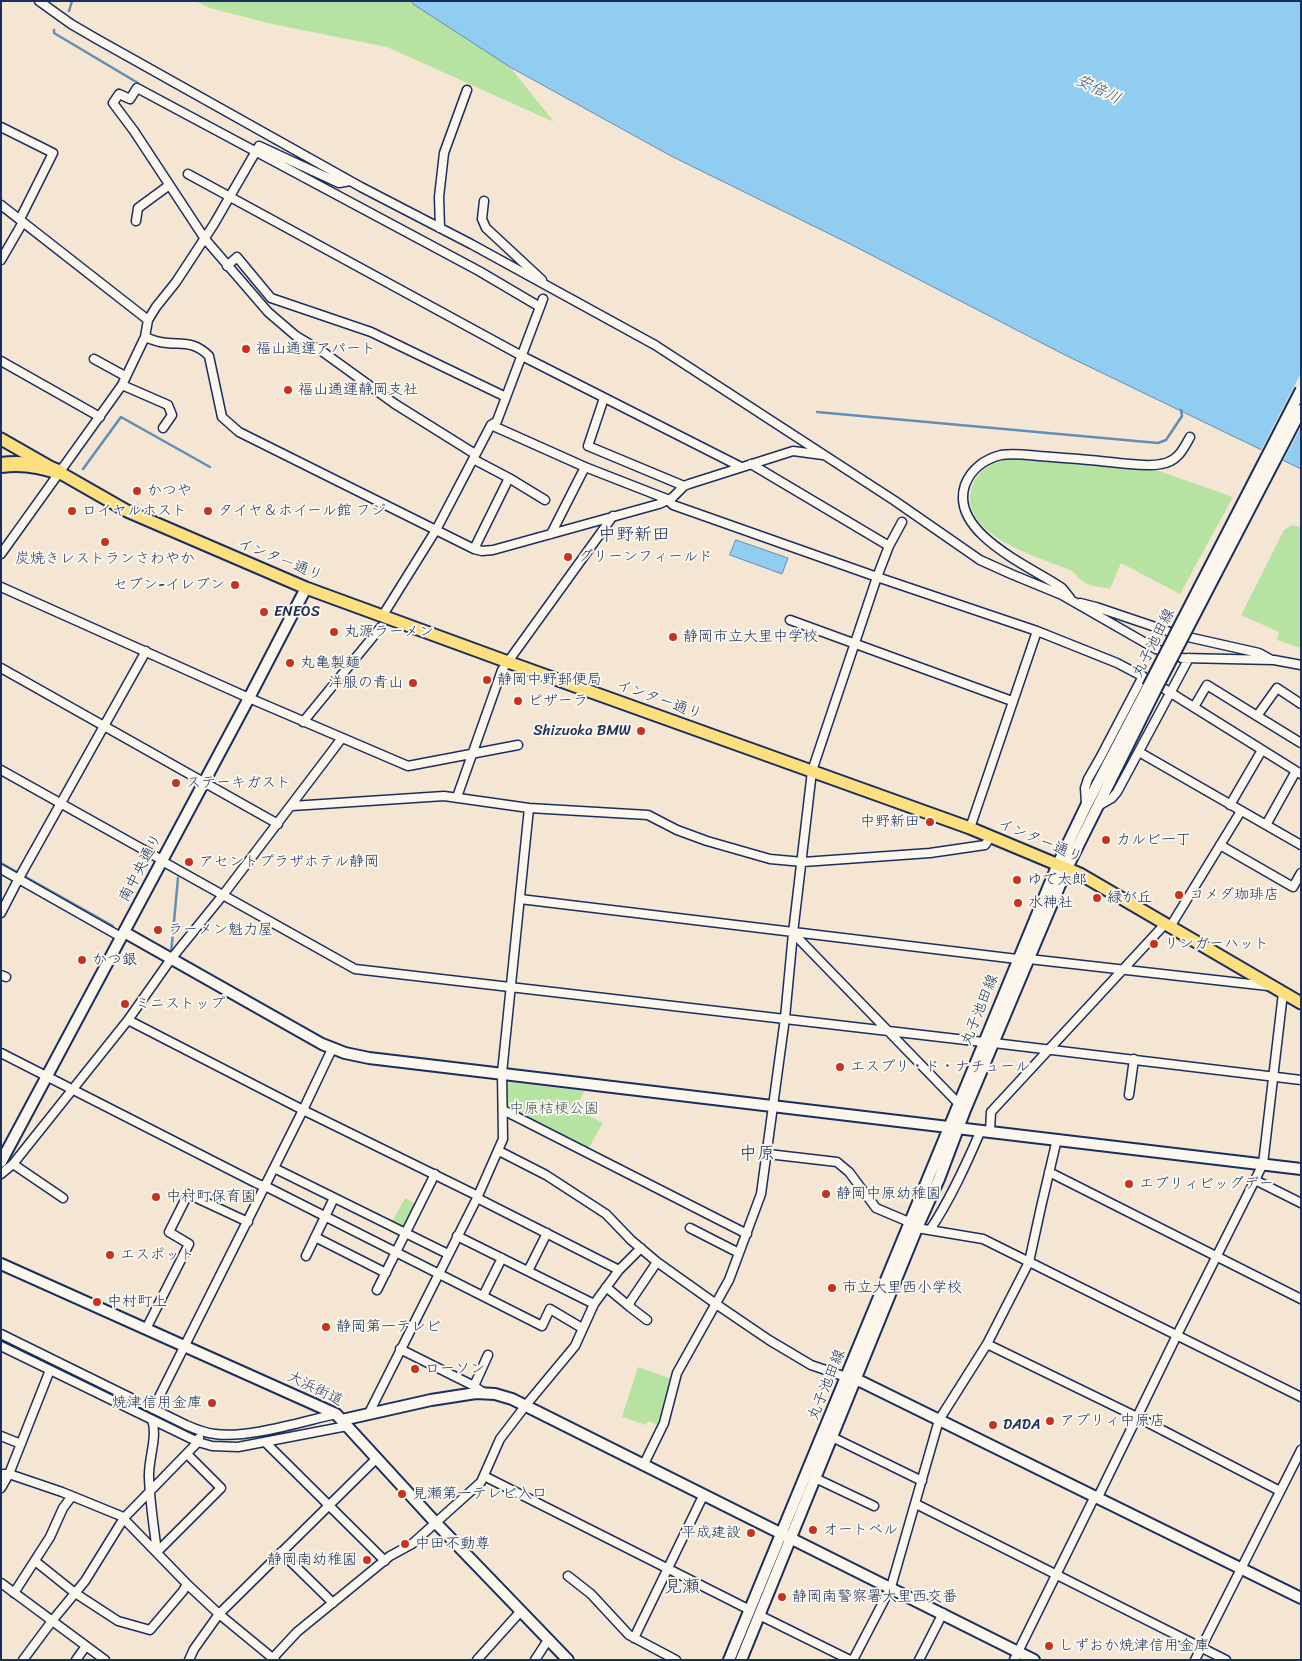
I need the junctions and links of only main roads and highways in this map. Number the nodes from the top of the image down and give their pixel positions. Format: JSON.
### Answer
{"nodes":[{"id":1,"x":1,"y":439,"type":"edge"},
{"id":2,"x":1,"y":465,"type":"edge"},
{"id":3,"x":59,"y":472,"type":"junction"},
{"id":4,"x":1301,"y":1003,"type":"edge"}],
"edges":[{"from":1,"to":3,"type":"main road","name":"インター通り"},
{"from":2,"to":3,"type":"highway"},
{"from":3,"to":4,"type":"main road","name":"インター通り"}]}
